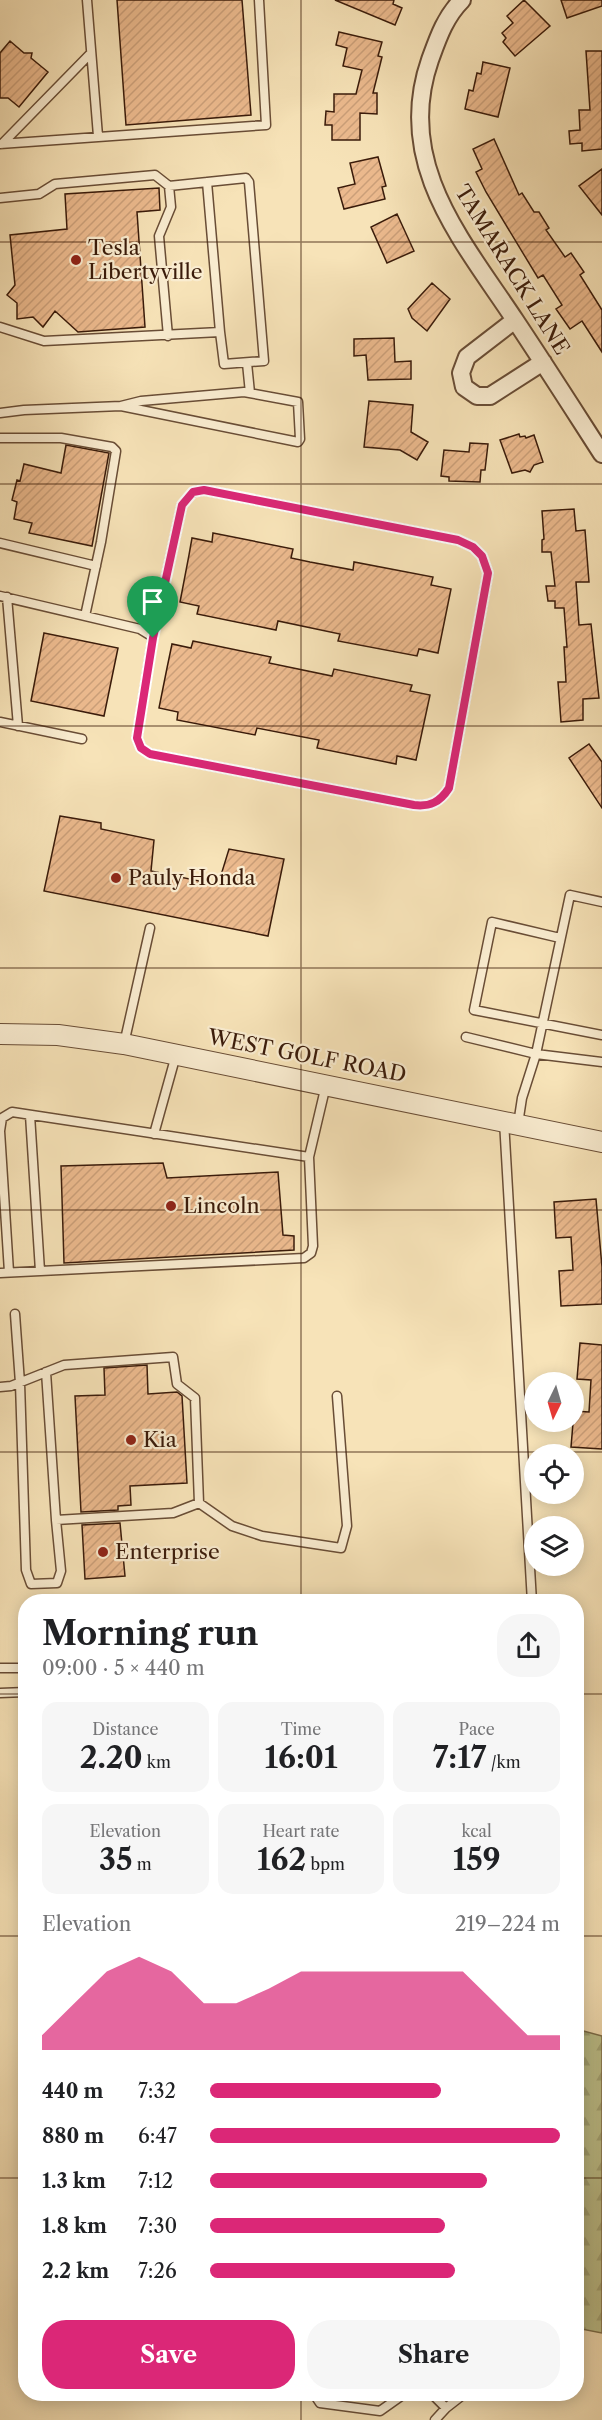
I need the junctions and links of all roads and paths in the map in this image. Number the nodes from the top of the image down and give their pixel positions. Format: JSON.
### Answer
{"nodes":[{"id":1,"x":87,"y":0,"type":"edge"},
{"id":2,"x":260,"y":0,"type":"edge"},
{"id":3,"x":462,"y":0,"type":"edge"},
{"id":4,"x":92,"y":53,"type":"junction"},
{"id":5,"x":98,"y":136,"type":"junction"},
{"id":6,"x":1,"y":144,"type":"edge"},
{"id":7,"x":207,"y":182,"type":"junction"},
{"id":8,"x":169,"y":186,"type":"junction"},
{"id":9,"x":0,"y":198,"type":"edge"},
{"id":10,"x":515,"y":320,"type":"junction"},
{"id":11,"x":0,"y":327,"type":"edge"},
{"id":12,"x":220,"y":332,"type":"junction"},
{"id":13,"x":168,"y":336,"type":"junction"},
{"id":14,"x":543,"y":362,"type":"junction"},
{"id":15,"x":248,"y":363,"type":"junction"},
{"id":16,"x":250,"y":393,"type":"junction"},
{"id":17,"x":122,"y":406,"type":"junction"},
{"id":18,"x":0,"y":413,"type":"edge"},
{"id":19,"x":0,"y":438,"type":"edge"},
{"id":20,"x":602,"y":454,"type":"edge"},
{"id":21,"x":0,"y":543,"type":"edge"},
{"id":22,"x":96,"y":566,"type":"junction"},
{"id":23,"x":3,"y":597,"type":"edge"},
{"id":24,"x":85,"y":616,"type":"junction"},
{"id":25,"x":153,"y":638,"type":"junction"},
{"id":26,"x":0,"y":722,"type":"edge"},
{"id":27,"x":18,"y":726,"type":"junction"},
{"id":28,"x":82,"y":739,"type":"dead end"},
{"id":29,"x":602,"y":902,"type":"edge"},
{"id":30,"x":150,"y":928,"type":"dead end"},
{"id":31,"x":561,"y":938,"type":"junction"},
{"id":32,"x":542,"y":1024,"type":"junction"},
{"id":33,"x":0,"y":1034,"type":"edge"},
{"id":34,"x":602,"y":1035,"type":"edge"},
{"id":35,"x":466,"y":1037,"type":"dead end"},
{"id":36,"x":124,"y":1044,"type":"junction"},
{"id":37,"x":176,"y":1054,"type":"junction"},
{"id":38,"x":536,"y":1054,"type":"junction"},
{"id":39,"x":602,"y":1062,"type":"edge"},
{"id":40,"x":326,"y":1084,"type":"junction"},
{"id":41,"x":30,"y":1115,"type":"junction"},
{"id":42,"x":511,"y":1122,"type":"junction"},
{"id":43,"x":154,"y":1134,"type":"junction"},
{"id":44,"x":602,"y":1142,"type":"edge"},
{"id":45,"x":309,"y":1157,"type":"junction"},
{"id":46,"x":40,"y":1271,"type":"junction"},
{"id":47,"x":4,"y":1273,"type":"edge"},
{"id":48,"x":15,"y":1314,"type":"dead end"},
{"id":49,"x":46,"y":1372,"type":"junction"},
{"id":50,"x":20,"y":1383,"type":"junction"},
{"id":51,"x":0,"y":1387,"type":"edge"},
{"id":52,"x":337,"y":1396,"type":"dead end"},
{"id":53,"x":199,"y":1503,"type":"junction"},
{"id":54,"x":56,"y":1520,"type":"junction"},
{"id":55,"x":532,"y":1594,"type":"edge"},
{"id":56,"x":0,"y":1668,"type":"edge"},
{"id":57,"x":18,"y":1668,"type":"edge"},
{"id":58,"x":18,"y":1692,"type":"edge"},
{"id":59,"x":0,"y":1693,"type":"edge"},
{"id":60,"x":319,"y":2401,"type":"edge"},
{"id":61,"x":394,"y":2401,"type":"edge"},
{"id":62,"x":439,"y":2401,"type":"edge"},
{"id":63,"x":455,"y":2401,"type":"edge"},
{"id":64,"x":446,"y":2408,"type":"junction"},
{"id":65,"x":435,"y":2420,"type":"edge"}],
"edges":[{"from":1,"to":4,"type":"lane"},
{"from":2,"to":5,"type":"lane"},
{"from":3,"to":10,"type":"street","name":"TAMARACK LANE"},
{"from":4,"to":5,"type":"lane"},
{"from":4,"to":6,"type":"lane"},
{"from":5,"to":6,"type":"lane"},
{"from":7,"to":8,"type":"lane"},
{"from":7,"to":12,"type":"lane"},
{"from":7,"to":15,"type":"lane"},
{"from":8,"to":9,"type":"lane"},
{"from":8,"to":13,"type":"lane"},
{"from":10,"to":14,"type":"street","name":"TAMARACK LANE"},
{"from":10,"to":14,"type":"street"},
{"from":11,"to":13,"type":"lane"},
{"from":12,"to":13,"type":"lane"},
{"from":12,"to":15,"type":"lane"},
{"from":14,"to":20,"type":"street","name":"TAMARACK LANE"},
{"from":15,"to":16,"type":"lane"},
{"from":16,"to":17,"type":"lane"},
{"from":16,"to":17,"type":"lane"},
{"from":17,"to":18,"type":"lane"},
{"from":19,"to":22,"type":"lane"},
{"from":21,"to":22,"type":"lane"},
{"from":22,"to":24,"type":"lane"},
{"from":23,"to":24,"type":"lane"},
{"from":23,"to":27,"type":"lane"},
{"from":24,"to":25,"type":"lane"},
{"from":25,"to":25,"type":"lane"},
{"from":26,"to":27,"type":"lane"},
{"from":27,"to":28,"type":"lane"},
{"from":29,"to":31,"type":"lane"},
{"from":30,"to":36,"type":"lane"},
{"from":31,"to":32,"type":"lane"},
{"from":31,"to":32,"type":"lane"},
{"from":32,"to":34,"type":"lane"},
{"from":32,"to":38,"type":"lane"},
{"from":33,"to":36,"type":"street","name":"WEST GOLF ROAD"},
{"from":35,"to":38,"type":"lane"},
{"from":36,"to":37,"type":"street","name":"WEST GOLF ROAD"},
{"from":37,"to":40,"type":"street","name":"WEST GOLF ROAD"},
{"from":37,"to":43,"type":"lane"},
{"from":38,"to":39,"type":"lane"},
{"from":38,"to":42,"type":"lane"},
{"from":40,"to":42,"type":"street","name":"WEST GOLF ROAD"},
{"from":40,"to":45,"type":"lane"},
{"from":41,"to":43,"type":"lane"},
{"from":41,"to":46,"type":"lane"},
{"from":41,"to":47,"type":"lane"},
{"from":42,"to":44,"type":"street","name":"WEST GOLF ROAD"},
{"from":42,"to":55,"type":"lane"},
{"from":43,"to":45,"type":"lane"},
{"from":45,"to":46,"type":"lane"},
{"from":46,"to":47,"type":"lane"},
{"from":48,"to":50,"type":"lane"},
{"from":49,"to":50,"type":"lane"},
{"from":49,"to":53,"type":"lane"},
{"from":49,"to":54,"type":"lane"},
{"from":50,"to":51,"type":"lane"},
{"from":50,"to":54,"type":"lane"},
{"from":52,"to":53,"type":"lane"},
{"from":53,"to":54,"type":"lane"},
{"from":56,"to":57,"type":"lane"},
{"from":58,"to":59,"type":"lane"},
{"from":60,"to":61,"type":"lane"},
{"from":62,"to":64,"type":"lane"},
{"from":63,"to":64,"type":"lane"},
{"from":64,"to":65,"type":"lane"}]}
